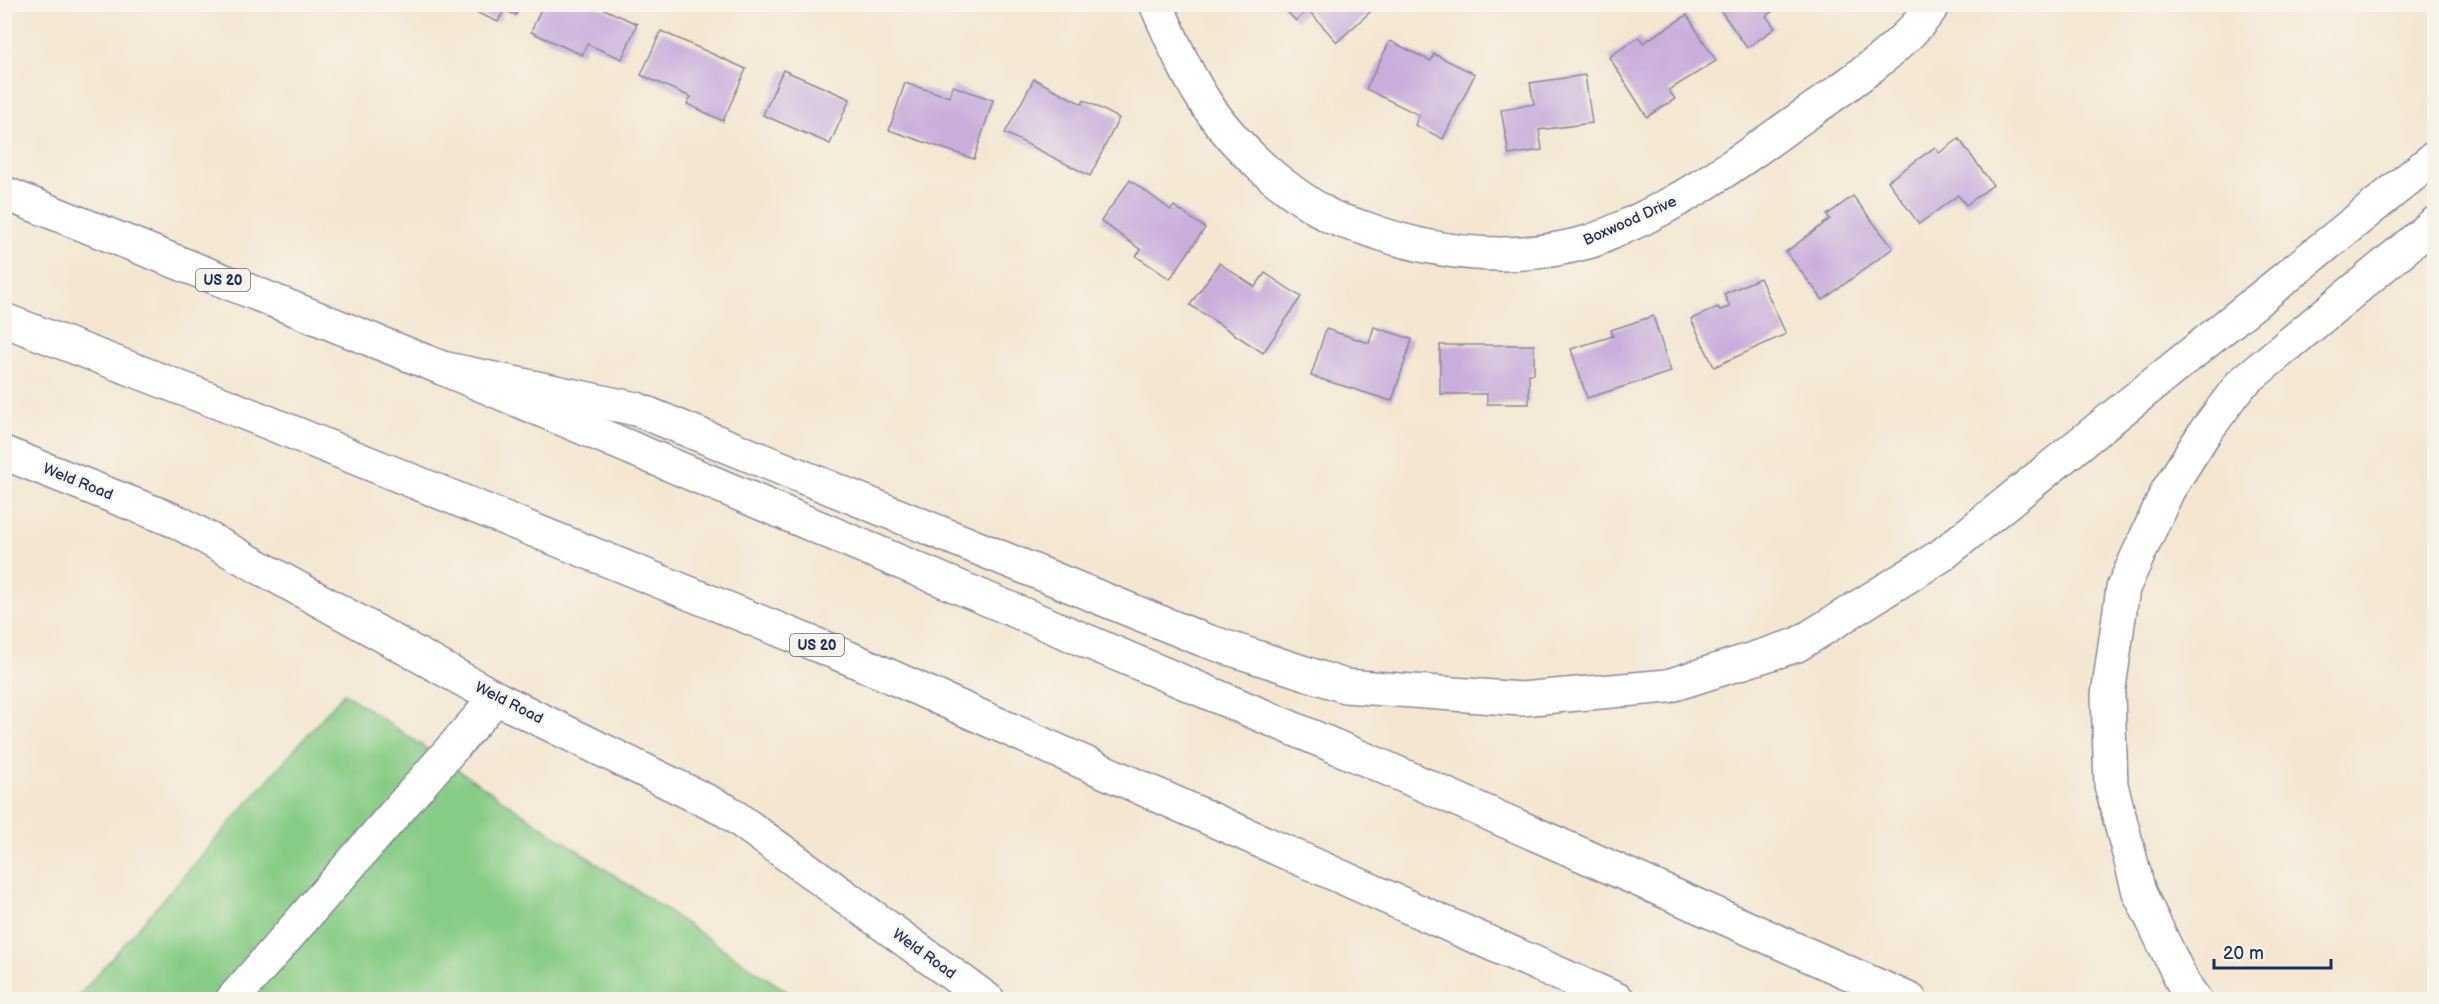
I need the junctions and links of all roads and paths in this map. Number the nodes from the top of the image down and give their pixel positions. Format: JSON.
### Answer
{"nodes":[{"id":1,"x":1156,"y":4,"type":"edge"},
{"id":2,"x":1934,"y":4,"type":"edge"},
{"id":3,"x":2433,"y":158,"type":"edge"},
{"id":4,"x":4,"y":193,"type":"edge"},
{"id":5,"x":2434,"y":224,"type":"edge"},
{"id":6,"x":4,"y":320,"type":"edge"},
{"id":7,"x":442,"y":368,"type":"junction"},
{"id":8,"x":4,"y":453,"type":"edge"},
{"id":9,"x":496,"y":698,"type":"junction"},
{"id":10,"x":232,"y":999,"type":"edge"},
{"id":11,"x":988,"y":999,"type":"edge"},
{"id":12,"x":1618,"y":999,"type":"edge"},
{"id":13,"x":1911,"y":999,"type":"edge"},
{"id":14,"x":2195,"y":999,"type":"edge"}],
"edges":[{"from":1,"to":2,"type":"main road","name":"Boxwood Drive"},
{"from":3,"to":7,"type":"main road"},
{"from":4,"to":7,"type":"main road","number":"US 20"},
{"from":5,"to":14,"type":"main road"},
{"from":6,"to":12,"type":"main road","number":"US 20"},
{"from":7,"to":13,"type":"main road","number":"US 20"},
{"from":8,"to":9,"type":"main road","name":"Weld Road"},
{"from":9,"to":10,"type":"main road"},
{"from":9,"to":11,"type":"main road","name":"Weld Road"}]}
